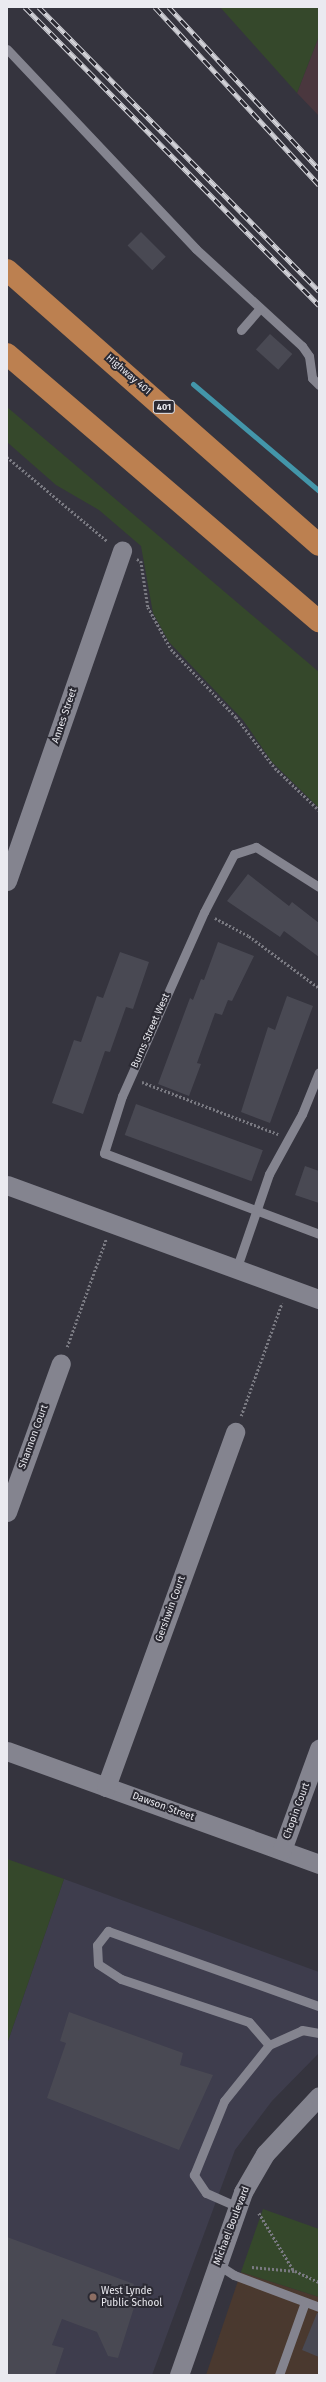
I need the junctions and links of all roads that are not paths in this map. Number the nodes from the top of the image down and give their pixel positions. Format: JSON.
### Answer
{"nodes":[{"id":1,"x":7,"y":49,"type":"edge"},
{"id":2,"x":7,"y":270,"type":"edge"},
{"id":3,"x":260,"y":308,"type":"junction"},
{"id":4,"x":241,"y":330,"type":"dead end"},
{"id":5,"x":7,"y":354,"type":"edge"},
{"id":6,"x":319,"y":386,"type":"edge"},
{"id":7,"x":319,"y":545,"type":"edge"},
{"id":8,"x":122,"y":550,"type":"road end"},
{"id":9,"x":319,"y":621,"type":"edge"},
{"id":10,"x":7,"y":881,"type":"edge"},
{"id":11,"x":319,"y":887,"type":"edge"},
{"id":12,"x":319,"y":1072,"type":"edge"},
{"id":13,"x":7,"y":1184,"type":"edge"},
{"id":14,"x":255,"y":1211,"type":"junction"},
{"id":15,"x":319,"y":1234,"type":"edge"},
{"id":16,"x":237,"y":1267,"type":"junction"},
{"id":17,"x":319,"y":1299,"type":"edge"},
{"id":18,"x":61,"y":1363,"type":"road end"},
{"id":19,"x":235,"y":1432,"type":"road end"},
{"id":20,"x":7,"y":1512,"type":"edge"},
{"id":21,"x":319,"y":1749,"type":"edge"},
{"id":22,"x":7,"y":1751,"type":"edge"},
{"id":23,"x":106,"y":1787,"type":"junction"},
{"id":24,"x":282,"y":1850,"type":"junction"},
{"id":25,"x":319,"y":1864,"type":"edge"},
{"id":26,"x":319,"y":2006,"type":"edge"},
{"id":27,"x":319,"y":2033,"type":"edge"},
{"id":28,"x":269,"y":2045,"type":"junction"},
{"id":29,"x":319,"y":2096,"type":"edge"},
{"id":30,"x":238,"y":2207,"type":"junction"},
{"id":31,"x":217,"y":2264,"type":"junction"},
{"id":32,"x":305,"y":2302,"type":"junction"},
{"id":33,"x":319,"y":2307,"type":"edge"},
{"id":34,"x":179,"y":2375,"type":"edge"},
{"id":35,"x":279,"y":2375,"type":"edge"}],
"edges":[{"from":1,"to":3,"type":"lane"},
{"from":2,"to":7,"type":"highway","name":"Highway 401","number":"401"},
{"from":3,"to":4,"type":"lane"},
{"from":3,"to":6,"type":"lane"},
{"from":5,"to":9,"type":"highway"},
{"from":8,"to":10,"type":"street","name":"Annes Street"},
{"from":11,"to":14,"type":"lane","name":"Burns Street West"},
{"from":12,"to":14,"type":"lane"},
{"from":13,"to":16,"type":"street"},
{"from":14,"to":15,"type":"lane","name":"Burns Street West"},
{"from":14,"to":16,"type":"lane"},
{"from":16,"to":17,"type":"street"},
{"from":18,"to":20,"type":"street","name":"Shannon Court"},
{"from":19,"to":23,"type":"street","name":"Gershwin Court"},
{"from":21,"to":24,"type":"street","name":"Chopin Court"},
{"from":22,"to":23,"type":"street","name":"Dawson Street"},
{"from":23,"to":24,"type":"street","name":"Dawson Street"},
{"from":24,"to":25,"type":"street","name":"Dawson Street"},
{"from":26,"to":28,"type":"lane"},
{"from":27,"to":28,"type":"lane"},
{"from":28,"to":30,"type":"lane"},
{"from":29,"to":30,"type":"street","name":"Michael Boulevard"},
{"from":30,"to":31,"type":"street","name":"Michael Boulevard"},
{"from":31,"to":32,"type":"lane"},
{"from":31,"to":34,"type":"street","name":"Michael Boulevard"},
{"from":32,"to":33,"type":"lane"},
{"from":32,"to":35,"type":"lane"}]}
